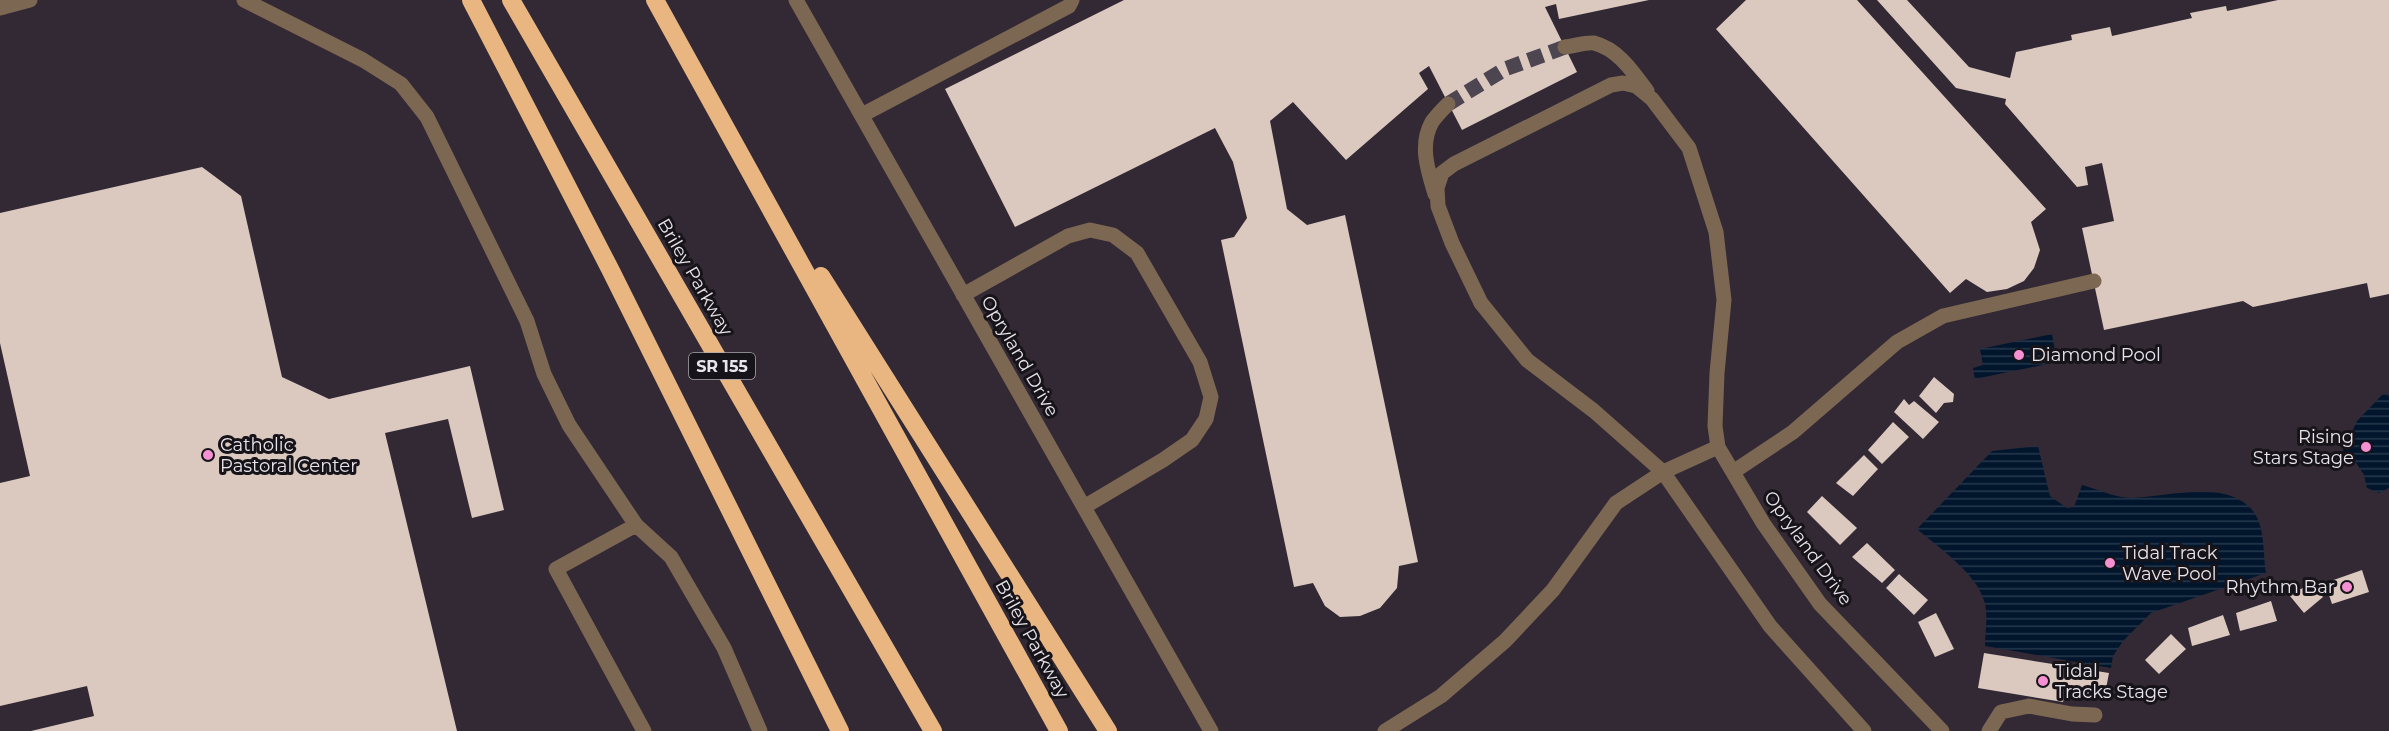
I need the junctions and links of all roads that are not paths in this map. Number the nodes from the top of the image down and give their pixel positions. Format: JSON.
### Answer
{"nodes":[{"id":1,"x":30,"y":0,"type":"edge"},
{"id":2,"x":244,"y":0,"type":"edge"},
{"id":3,"x":471,"y":0,"type":"edge"},
{"id":4,"x":511,"y":0,"type":"edge"},
{"id":5,"x":655,"y":0,"type":"edge"},
{"id":6,"x":796,"y":0,"type":"edge"},
{"id":7,"x":1072,"y":0,"type":"edge"},
{"id":8,"x":0,"y":8,"type":"edge"},
{"id":9,"x":1565,"y":47,"type":"tunnel mouth"},
{"id":10,"x":1652,"y":99,"type":"junction"},
{"id":11,"x":1448,"y":104,"type":"tunnel mouth"},
{"id":12,"x":720,"y":115,"type":"junction"},
{"id":13,"x":862,"y":115,"type":"junction"},
{"id":14,"x":1438,"y":206,"type":"junction"},
{"id":15,"x":2094,"y":282,"type":"dead end"},
{"id":16,"x":963,"y":295,"type":"junction"},
{"id":17,"x":1719,"y":447,"type":"junction"},
{"id":18,"x":1663,"y":472,"type":"junction"},
{"id":19,"x":1733,"y":472,"type":"junction"},
{"id":20,"x":1083,"y":507,"type":"junction"},
{"id":21,"x":636,"y":525,"type":"junction"},
{"id":22,"x":2096,"y":715,"type":"dead end"},
{"id":23,"x":644,"y":731,"type":"edge"},
{"id":24,"x":760,"y":731,"type":"edge"},
{"id":25,"x":840,"y":731,"type":"edge"},
{"id":26,"x":933,"y":731,"type":"edge"},
{"id":27,"x":1059,"y":731,"type":"edge"},
{"id":28,"x":1108,"y":731,"type":"edge"},
{"id":29,"x":1211,"y":731,"type":"edge"},
{"id":30,"x":1385,"y":731,"type":"edge"},
{"id":31,"x":1864,"y":731,"type":"edge"},
{"id":32,"x":1942,"y":731,"type":"edge"},
{"id":33,"x":1989,"y":731,"type":"edge"}],
"edges":[{"from":1,"to":8,"type":"lane"},
{"from":2,"to":21,"type":"lane"},
{"from":3,"to":25,"type":"highway"},
{"from":4,"to":26,"type":"highway","name":"Briley Parkway","number":"SR 155"},
{"from":5,"to":12,"type":"highway","name":"Briley Parkway"},
{"from":6,"to":13,"type":"lane","name":"Opryland Drive"},
{"from":7,"to":13,"type":"lane"},
{"from":9,"to":10,"type":"lane","name":"Opryland Drive"},
{"from":10,"to":14,"type":"lane"},
{"from":10,"to":17,"type":"lane","name":"Opryland Drive"},
{"from":11,"to":14,"type":"lane"},
{"from":12,"to":27,"type":"highway","name":"Briley Parkway"},
{"from":12,"to":28,"type":"highway"},
{"from":13,"to":16,"type":"lane","name":"Opryland Drive"},
{"from":14,"to":18,"type":"lane"},
{"from":15,"to":19,"type":"lane"},
{"from":16,"to":20,"type":"lane","name":"Opryland Drive"},
{"from":16,"to":20,"type":"lane"},
{"from":17,"to":18,"type":"lane"},
{"from":17,"to":19,"type":"lane","name":"Opryland Drive"},
{"from":18,"to":30,"type":"lane"},
{"from":18,"to":31,"type":"lane"},
{"from":19,"to":32,"type":"lane","name":"Opryland Drive"},
{"from":20,"to":29,"type":"lane","name":"Opryland Drive"},
{"from":21,"to":23,"type":"lane"},
{"from":21,"to":24,"type":"lane"},
{"from":22,"to":33,"type":"lane"}]}
